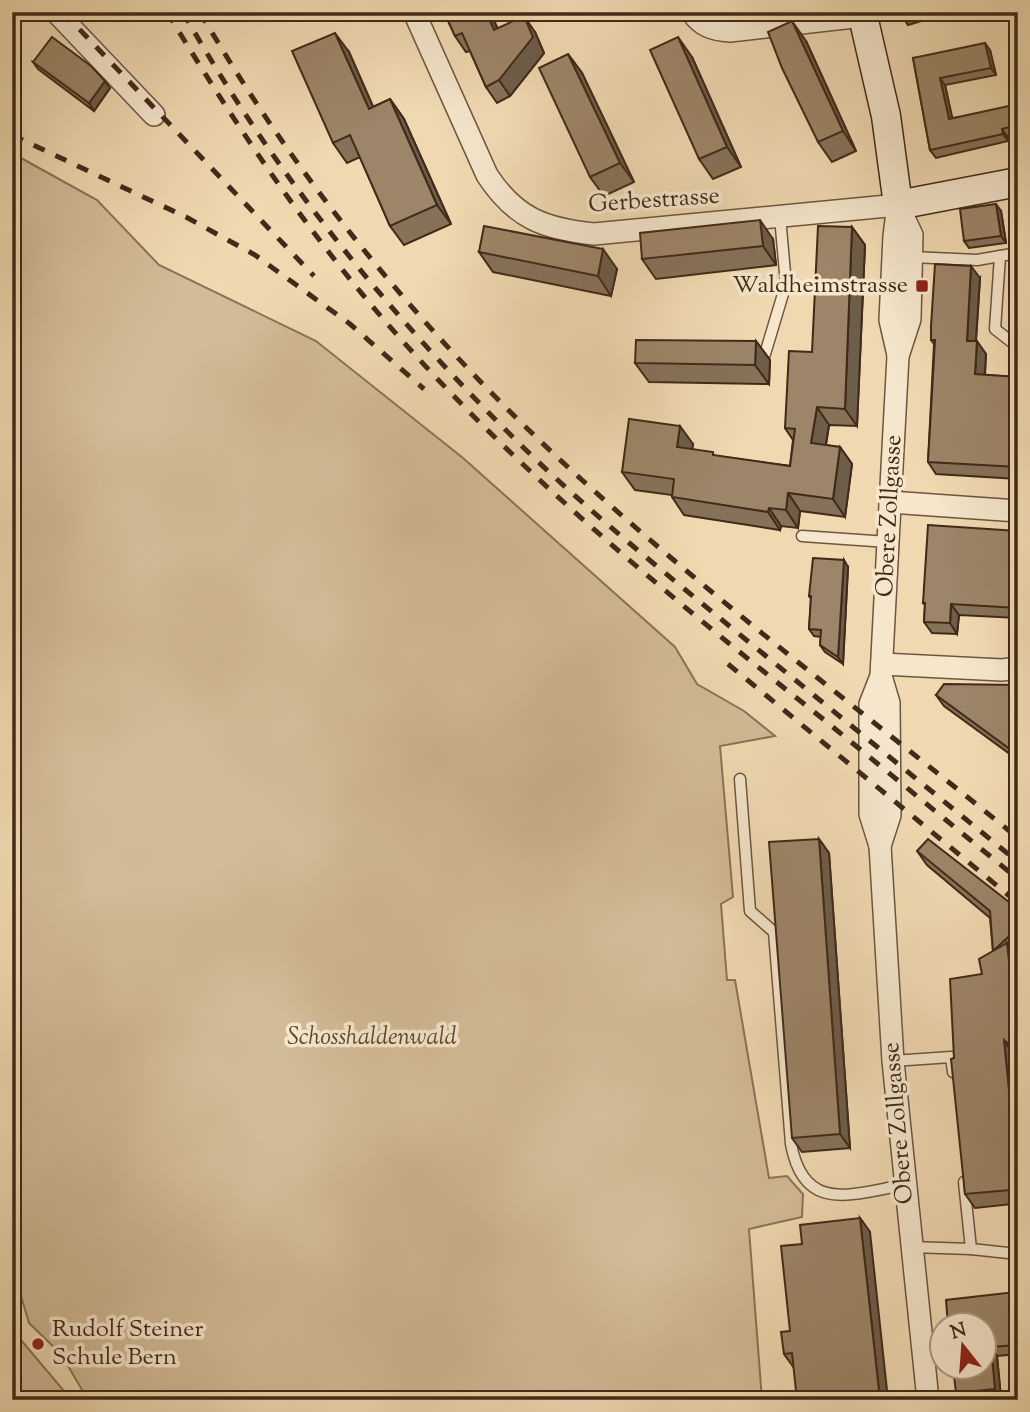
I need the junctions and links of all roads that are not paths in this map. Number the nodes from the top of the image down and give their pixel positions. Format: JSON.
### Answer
{"nodes":[{"id":1,"x":56,"y":12,"type":"edge"},
{"id":2,"x":414,"y":12,"type":"edge"},
{"id":3,"x":692,"y":12,"type":"edge"},
{"id":4,"x":863,"y":14,"type":"edge"},
{"id":5,"x":154,"y":115,"type":"dead end"},
{"id":6,"x":1018,"y":181,"type":"edge"},
{"id":7,"x":898,"y":205,"type":"junction"},
{"id":8,"x":780,"y":217,"type":"junction"},
{"id":9,"x":1018,"y":253,"type":"edge"},
{"id":10,"x":1000,"y":256,"type":"junction"},
{"id":11,"x":912,"y":257,"type":"junction"},
{"id":12,"x":1018,"y":346,"type":"edge"},
{"id":13,"x":737,"y":354,"type":"edge"},
{"id":14,"x":898,"y":356,"type":"junction"},
{"id":15,"x":890,"y":502,"type":"junction"},
{"id":16,"x":1018,"y":511,"type":"edge"},
{"id":17,"x":802,"y":536,"type":"dead end"},
{"id":18,"x":888,"y":542,"type":"junction"},
{"id":19,"x":1018,"y":668,"type":"edge"},
{"id":20,"x":881,"y":670,"type":"junction"},
{"id":21,"x":740,"y":779,"type":"dead end"},
{"id":22,"x":893,"y":1061,"type":"junction"},
{"id":23,"x":954,"y":1085,"type":"edge"},
{"id":24,"x":962,"y":1167,"type":"edge"},
{"id":25,"x":904,"y":1185,"type":"junction"},
{"id":26,"x":911,"y":1247,"type":"junction"},
{"id":27,"x":971,"y":1250,"type":"junction"},
{"id":28,"x":1018,"y":1254,"type":"edge"},
{"id":29,"x":928,"y":1400,"type":"edge"}],
"edges":[{"from":1,"to":5,"type":"street"},
{"from":2,"to":8,"type":"street","name":"Gerbestrasse"},
{"from":3,"to":4,"type":"street"},
{"from":4,"to":7,"type":"street","name":"Obere Zollgasse"},
{"from":6,"to":7,"type":"street"},
{"from":7,"to":8,"type":"street","name":"Gerbestrasse"},
{"from":7,"to":11,"type":"street","name":"Obere Zollgasse"},
{"from":7,"to":14,"type":"street","name":"Obere Zollgasse"},
{"from":8,"to":13,"type":"lane"},
{"from":9,"to":10,"type":"lane"},
{"from":10,"to":11,"type":"lane"},
{"from":10,"to":12,"type":"lane"},
{"from":11,"to":14,"type":"street","name":"Obere Zollgasse"},
{"from":14,"to":15,"type":"street","name":"Obere Zollgasse"},
{"from":15,"to":16,"type":"street"},
{"from":15,"to":18,"type":"street","name":"Obere Zollgasse"},
{"from":17,"to":18,"type":"lane"},
{"from":18,"to":20,"type":"street","name":"Obere Zollgasse"},
{"from":19,"to":20,"type":"street"},
{"from":20,"to":22,"type":"street","name":"Obere Zollgasse"},
{"from":21,"to":25,"type":"lane"},
{"from":22,"to":23,"type":"lane"},
{"from":22,"to":25,"type":"street","name":"Obere Zollgasse"},
{"from":24,"to":27,"type":"lane"},
{"from":25,"to":26,"type":"street","name":"Obere Zollgasse"},
{"from":26,"to":27,"type":"lane"},
{"from":26,"to":29,"type":"street","name":"Obere Zollgasse"},
{"from":27,"to":28,"type":"lane"}]}
